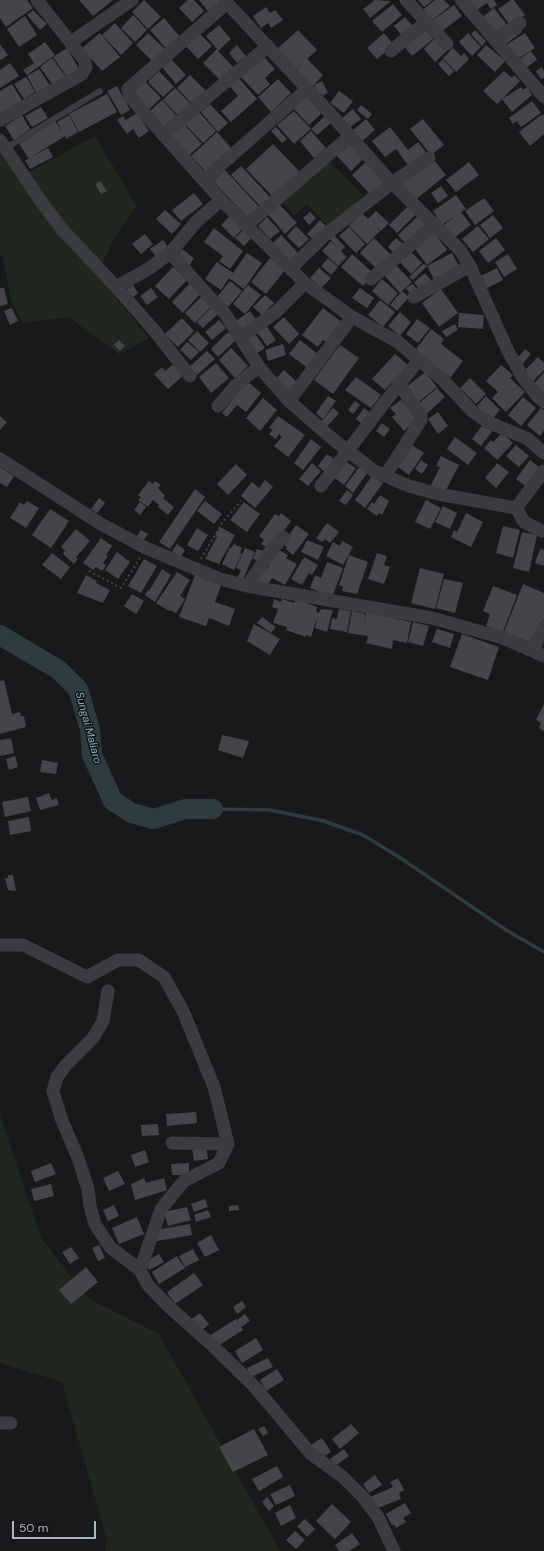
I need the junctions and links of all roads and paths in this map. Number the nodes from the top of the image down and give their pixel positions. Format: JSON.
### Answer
{"nodes":[{"id":1,"x":37,"y":0,"type":"edge"},
{"id":2,"x":132,"y":0,"type":"edge"},
{"id":3,"x":406,"y":0,"type":"edge"},
{"id":4,"x":461,"y":0,"type":"edge"},
{"id":5,"x":226,"y":1,"type":"edge"},
{"id":6,"x":426,"y":22,"type":"junction"},
{"id":7,"x":520,"y":24,"type":"dead end"},
{"id":8,"x":495,"y":40,"type":"junction"},
{"id":9,"x":71,"y":42,"type":"junction"},
{"id":10,"x":447,"y":44,"type":"dead end"},
{"id":11,"x":268,"y":46,"type":"junction"},
{"id":12,"x":391,"y":51,"type":"dead end"},
{"id":13,"x":307,"y":89,"type":"junction"},
{"id":14,"x":100,"y":90,"type":"dead end"},
{"id":15,"x":544,"y":97,"type":"edge"},
{"id":16,"x":0,"y":119,"type":"edge"},
{"id":17,"x":163,"y":135,"type":"junction"},
{"id":18,"x":350,"y":136,"type":"junction"},
{"id":19,"x":3,"y":144,"type":"edge"},
{"id":20,"x":429,"y":158,"type":"dead end"},
{"id":21,"x":204,"y":180,"type":"junction"},
{"id":22,"x":392,"y":183,"type":"junction"},
{"id":23,"x":221,"y":200,"type":"junction"},
{"id":24,"x":247,"y":225,"type":"junction"},
{"id":25,"x":434,"y":225,"type":"junction"},
{"id":26,"x":170,"y":253,"type":"junction"},
{"id":27,"x":470,"y":266,"type":"junction"},
{"id":28,"x":290,"y":269,"type":"junction"},
{"id":29,"x":370,"y":279,"type":"dead end"},
{"id":30,"x":305,"y":283,"type":"junction"},
{"id":31,"x":116,"y":287,"type":"junction"},
{"id":32,"x":414,"y":297,"type":"dead end"},
{"id":33,"x":352,"y":316,"type":"junction"},
{"id":34,"x":240,"y":338,"type":"junction"},
{"id":35,"x":419,"y":360,"type":"junction"},
{"id":36,"x":259,"y":367,"type":"junction"},
{"id":37,"x":190,"y":376,"type":"dead end"},
{"id":38,"x":399,"y":384,"type":"junction"},
{"id":39,"x":289,"y":401,"type":"junction"},
{"id":40,"x":544,"y":402,"type":"edge"},
{"id":41,"x":218,"y":406,"type":"dead end"},
{"id":42,"x":349,"y":452,"type":"junction"},
{"id":43,"x":544,"y":452,"type":"edge"},
{"id":44,"x":0,"y":459,"type":"edge"},
{"id":45,"x":544,"y":471,"type":"edge"},
{"id":46,"x":386,"y":476,"type":"junction"},
{"id":47,"x":321,"y":486,"type":"dead end"},
{"id":48,"x":241,"y":501,"type":"dead end"},
{"id":49,"x":516,"y":508,"type":"junction"},
{"id":50,"x":542,"y":531,"type":"dead end"},
{"id":51,"x":283,"y":537,"type":"dead end"},
{"id":52,"x":146,"y":548,"type":"junction"},
{"id":53,"x":196,"y":569,"type":"junction"},
{"id":54,"x":89,"y":571,"type":"dead end"},
{"id":55,"x":247,"y":586,"type":"junction"},
{"id":56,"x":544,"y":627,"type":"edge"},
{"id":57,"x":538,"y":654,"type":"edge"},
{"id":58,"x":0,"y":945,"type":"edge"},
{"id":59,"x":108,"y":991,"type":"dead end"},
{"id":60,"x":172,"y":1143,"type":"dead end"},
{"id":61,"x":228,"y":1144,"type":"junction"},
{"id":62,"x":140,"y":1270,"type":"junction"},
{"id":63,"x":394,"y":1551,"type":"edge"}],
"edges":[{"from":1,"to":9,"type":"street"},
{"from":2,"to":9,"type":"street"},
{"from":3,"to":6,"type":"street"},
{"from":4,"to":8,"type":"street"},
{"from":5,"to":11,"type":"street"},
{"from":5,"to":17,"type":"street"},
{"from":6,"to":10,"type":"street"},
{"from":6,"to":12,"type":"street"},
{"from":7,"to":8,"type":"street"},
{"from":8,"to":15,"type":"street"},
{"from":9,"to":16,"type":"street"},
{"from":11,"to":13,"type":"street"},
{"from":11,"to":17,"type":"street"},
{"from":13,"to":18,"type":"street"},
{"from":13,"to":21,"type":"street"},
{"from":14,"to":19,"type":"lane"},
{"from":17,"to":21,"type":"street"},
{"from":18,"to":22,"type":"street"},
{"from":18,"to":24,"type":"street"},
{"from":19,"to":31,"type":"street"},
{"from":20,"to":22,"type":"street"},
{"from":21,"to":23,"type":"street"},
{"from":22,"to":25,"type":"street"},
{"from":22,"to":28,"type":"street"},
{"from":23,"to":24,"type":"street"},
{"from":23,"to":26,"type":"street"},
{"from":24,"to":28,"type":"street"},
{"from":25,"to":27,"type":"street"},
{"from":25,"to":29,"type":"street"},
{"from":26,"to":31,"type":"street"},
{"from":26,"to":34,"type":"street"},
{"from":27,"to":32,"type":"street"},
{"from":27,"to":40,"type":"street"},
{"from":28,"to":30,"type":"street"},
{"from":30,"to":33,"type":"street"},
{"from":30,"to":34,"type":"street"},
{"from":31,"to":37,"type":"street"},
{"from":33,"to":35,"type":"street"},
{"from":33,"to":39,"type":"street"},
{"from":34,"to":36,"type":"street"},
{"from":35,"to":38,"type":"street"},
{"from":35,"to":43,"type":"street"},
{"from":36,"to":39,"type":"street"},
{"from":36,"to":41,"type":"street"},
{"from":38,"to":42,"type":"street"},
{"from":38,"to":46,"type":"street"},
{"from":39,"to":42,"type":"street"},
{"from":42,"to":46,"type":"street"},
{"from":42,"to":47,"type":"street"},
{"from":44,"to":52,"type":"street"},
{"from":45,"to":49,"type":"street"},
{"from":46,"to":49,"type":"street"},
{"from":48,"to":53,"type":"path"},
{"from":49,"to":50,"type":"street"},
{"from":51,"to":55,"type":"street"},
{"from":52,"to":53,"type":"street"},
{"from":52,"to":54,"type":"path"},
{"from":53,"to":55,"type":"street"},
{"from":55,"to":57,"type":"street"},
{"from":56,"to":57,"type":"street"},
{"from":58,"to":61,"type":"street"},
{"from":59,"to":62,"type":"street"},
{"from":60,"to":61,"type":"street"},
{"from":61,"to":62,"type":"street"},
{"from":62,"to":63,"type":"street"}]}
